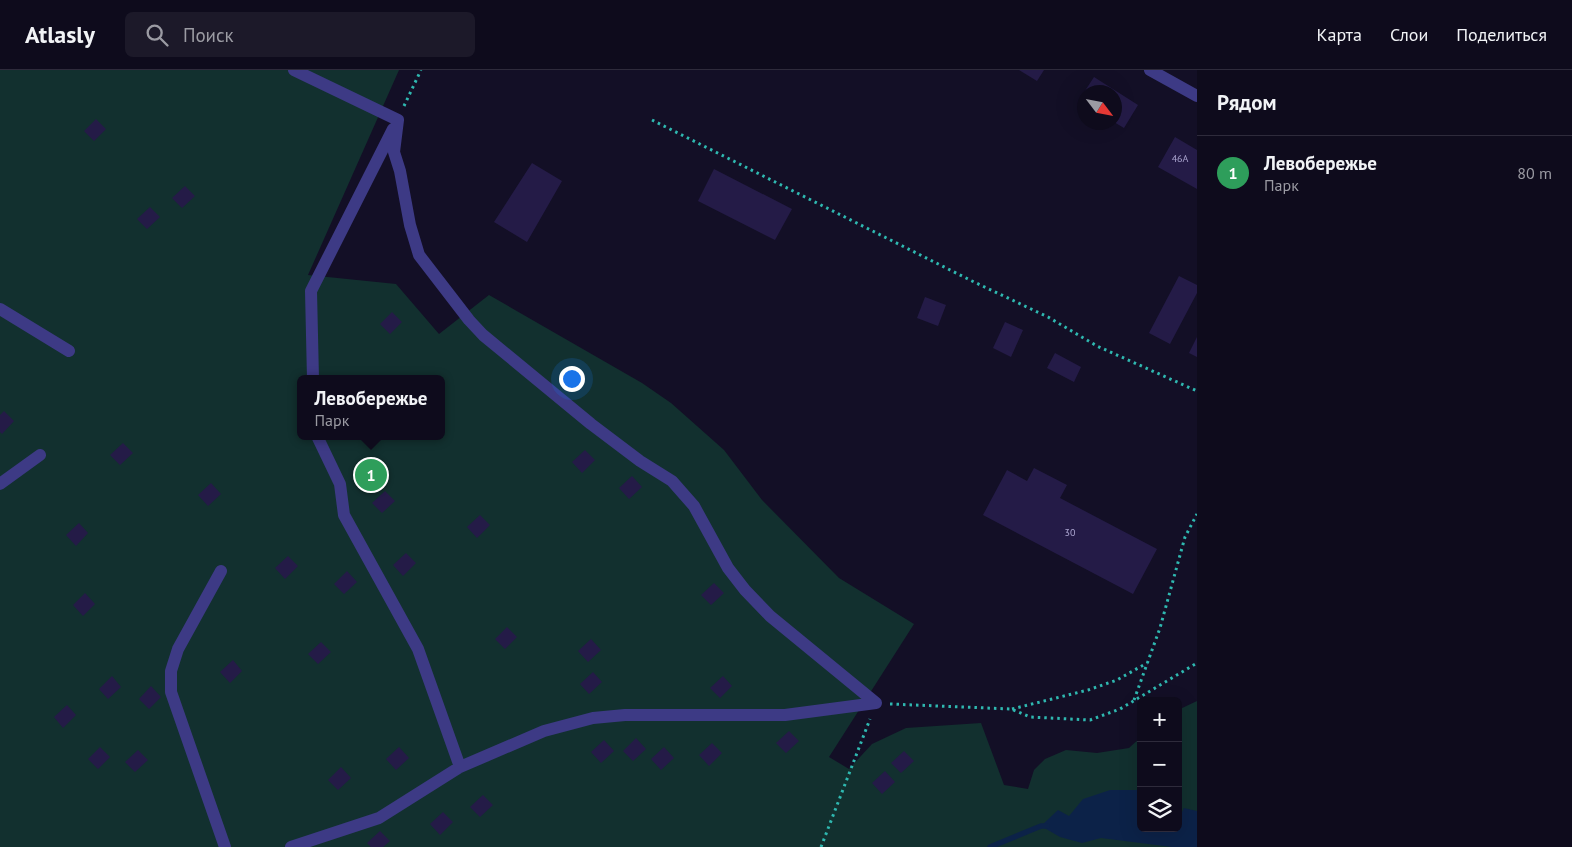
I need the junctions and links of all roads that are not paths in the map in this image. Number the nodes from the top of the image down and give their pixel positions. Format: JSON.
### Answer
{"nodes":[{"id":1,"x":294,"y":70,"type":"edge"},
{"id":2,"x":1150,"y":70,"type":"edge"},
{"id":3,"x":1197,"y":96,"type":"edge"},
{"id":4,"x":398,"y":120,"type":"junction"},
{"id":5,"x":0,"y":310,"type":"edge"},
{"id":6,"x":69,"y":351,"type":"dead end"},
{"id":7,"x":314,"y":375,"type":"edge"},
{"id":8,"x":319,"y":440,"type":"edge"},
{"id":9,"x":40,"y":455,"type":"dead end"},
{"id":10,"x":0,"y":484,"type":"edge"},
{"id":11,"x":221,"y":572,"type":"dead end"},
{"id":12,"x":460,"y":767,"type":"junction"},
{"id":13,"x":225,"y":847,"type":"edge"},
{"id":14,"x":291,"y":847,"type":"edge"}],
"edges":[{"from":1,"to":4,"type":"street"},
{"from":2,"to":3,"type":"street"},
{"from":4,"to":7,"type":"street"},
{"from":4,"to":12,"type":"street"},
{"from":5,"to":6,"type":"street"},
{"from":8,"to":12,"type":"street"},
{"from":9,"to":10,"type":"street"},
{"from":11,"to":13,"type":"street"},
{"from":12,"to":14,"type":"street"}]}
